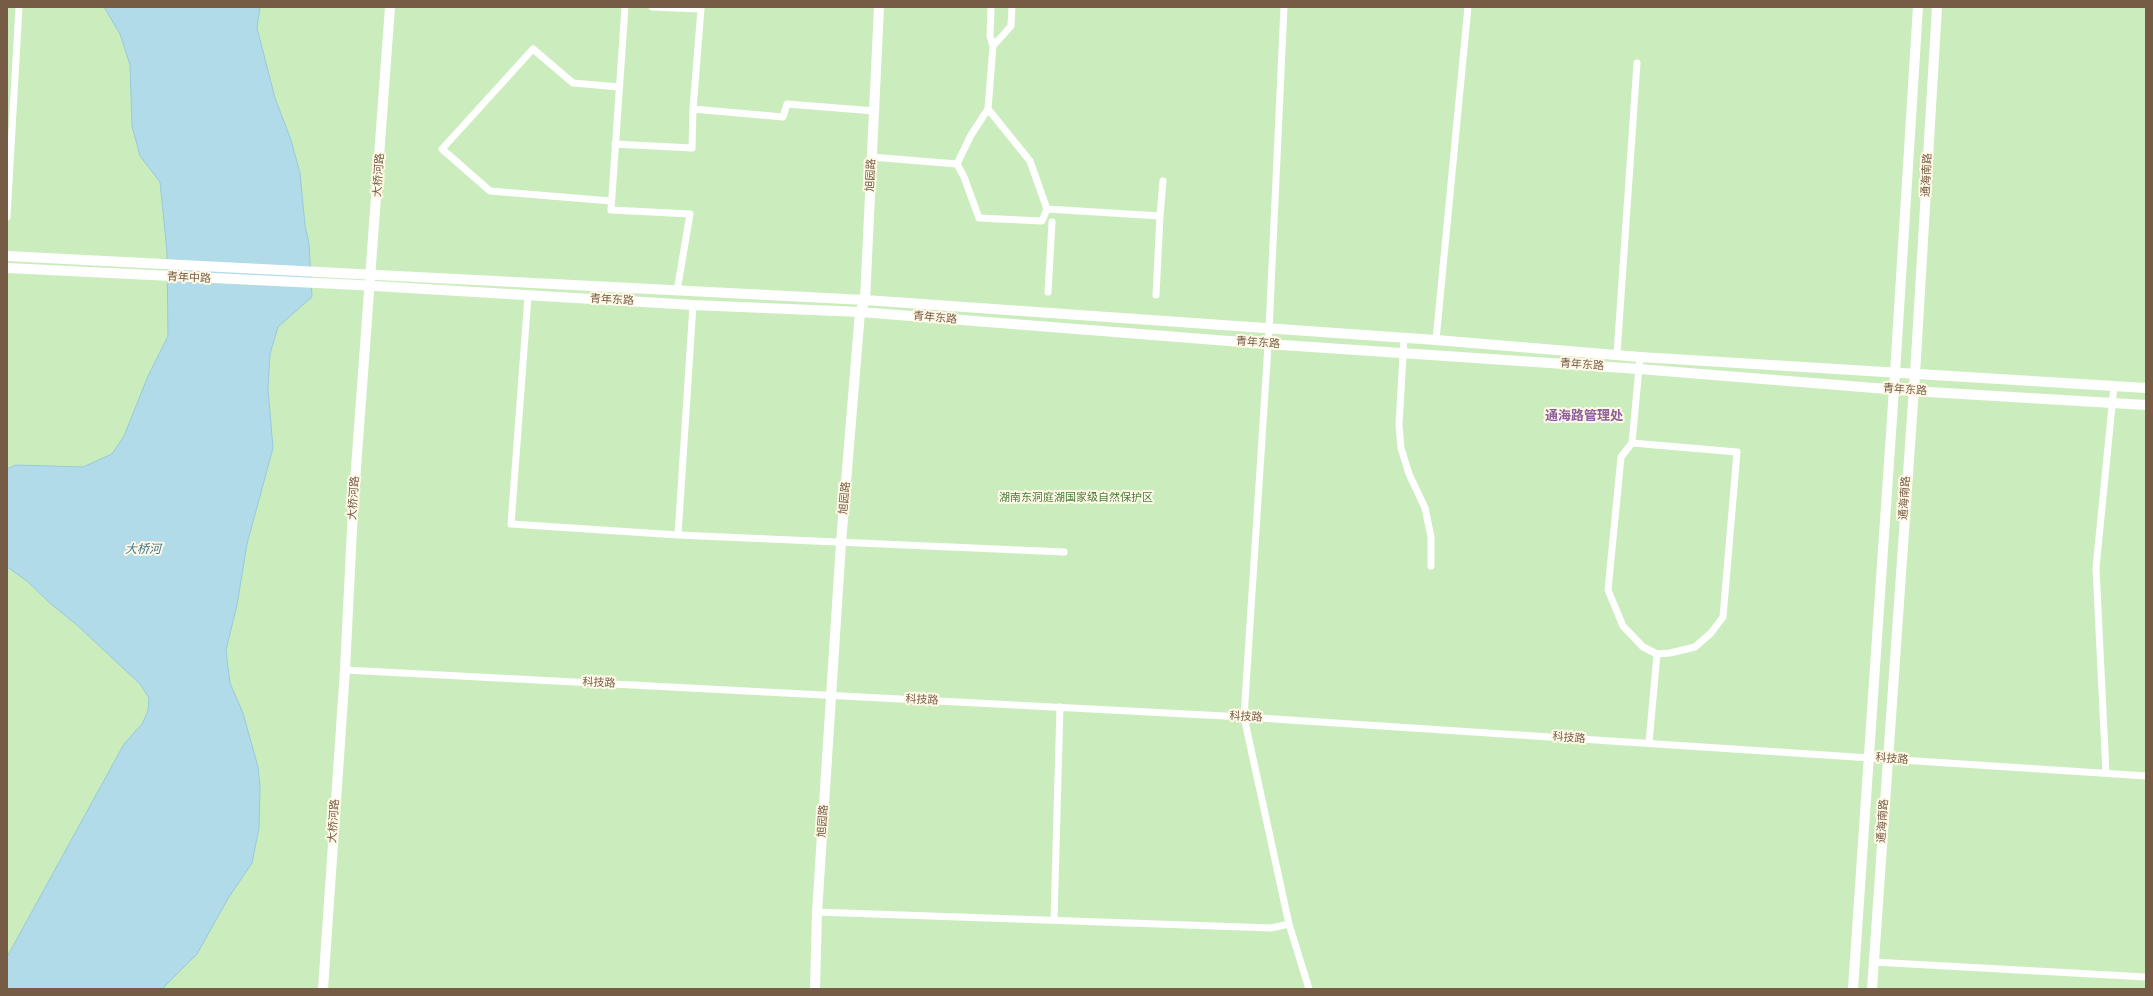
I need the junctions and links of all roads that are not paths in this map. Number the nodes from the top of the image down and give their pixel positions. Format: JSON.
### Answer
{"nodes":[{"id":1,"x":19,"y":7,"type":"edge"},
{"id":2,"x":390,"y":7,"type":"edge"},
{"id":3,"x":625,"y":7,"type":"edge"},
{"id":4,"x":652,"y":7,"type":"edge"},
{"id":5,"x":879,"y":7,"type":"edge"},
{"id":6,"x":991,"y":7,"type":"edge"},
{"id":7,"x":1012,"y":7,"type":"edge"},
{"id":8,"x":1284,"y":7,"type":"edge"},
{"id":9,"x":1468,"y":7,"type":"edge"},
{"id":10,"x":1918,"y":7,"type":"edge"},
{"id":11,"x":1937,"y":7,"type":"edge"},
{"id":12,"x":993,"y":46,"type":"junction"},
{"id":13,"x":1637,"y":63,"type":"dead end"},
{"id":14,"x":619,"y":87,"type":"junction"},
{"id":15,"x":693,"y":108,"type":"junction"},
{"id":16,"x":988,"y":108,"type":"junction"},
{"id":17,"x":875,"y":111,"type":"junction"},
{"id":18,"x":615,"y":144,"type":"junction"},
{"id":19,"x":871,"y":157,"type":"junction"},
{"id":20,"x":956,"y":164,"type":"junction"},
{"id":21,"x":1163,"y":180,"type":"dead end"},
{"id":22,"x":611,"y":201,"type":"junction"},
{"id":23,"x":1050,"y":209,"type":"junction"},
{"id":24,"x":1160,"y":216,"type":"junction"},
{"id":25,"x":7,"y":217,"type":"edge"},
{"id":26,"x":1042,"y":221,"type":"junction"},
{"id":27,"x":1052,"y":222,"type":"junction"},
{"id":28,"x":7,"y":256,"type":"edge"},
{"id":29,"x":7,"y":268,"type":"edge"},
{"id":30,"x":372,"y":273,"type":"junction"},
{"id":31,"x":370,"y":286,"type":"junction"},
{"id":32,"x":677,"y":292,"type":"junction"},
{"id":33,"x":1048,"y":292,"type":"dead end"},
{"id":34,"x":1156,"y":295,"type":"dead end"},
{"id":35,"x":528,"y":296,"type":"junction"},
{"id":36,"x":865,"y":300,"type":"junction"},
{"id":37,"x":693,"y":305,"type":"junction"},
{"id":38,"x":860,"y":312,"type":"junction"},
{"id":39,"x":1269,"y":330,"type":"junction"},
{"id":40,"x":1404,"y":338,"type":"junction"},
{"id":41,"x":1436,"y":340,"type":"junction"},
{"id":42,"x":1267,"y":344,"type":"junction"},
{"id":43,"x":1403,"y":353,"type":"junction"},
{"id":44,"x":1617,"y":354,"type":"junction"},
{"id":45,"x":1640,"y":357,"type":"junction"},
{"id":46,"x":1639,"y":369,"type":"junction"},
{"id":47,"x":1895,"y":374,"type":"junction"},
{"id":48,"x":1915,"y":374,"type":"junction"},
{"id":49,"x":2114,"y":386,"type":"junction"},
{"id":50,"x":2146,"y":388,"type":"edge"},
{"id":51,"x":1894,"y":389,"type":"junction"},
{"id":52,"x":1912,"y":390,"type":"junction"},
{"id":53,"x":2111,"y":403,"type":"junction"},
{"id":54,"x":2146,"y":405,"type":"edge"},
{"id":55,"x":1632,"y":443,"type":"junction"},
{"id":56,"x":678,"y":535,"type":"junction"},
{"id":57,"x":841,"y":542,"type":"junction"},
{"id":58,"x":1064,"y":552,"type":"dead end"},
{"id":59,"x":1431,"y":566,"type":"dead end"},
{"id":60,"x":1657,"y":654,"type":"junction"},
{"id":61,"x":345,"y":670,"type":"junction"},
{"id":62,"x":831,"y":695,"type":"junction"},
{"id":63,"x":1060,"y":707,"type":"junction"},
{"id":64,"x":1244,"y":717,"type":"junction"},
{"id":65,"x":1649,"y":744,"type":"junction"},
{"id":66,"x":1869,"y":758,"type":"junction"},
{"id":67,"x":1888,"y":759,"type":"junction"},
{"id":68,"x":2106,"y":773,"type":"junction"},
{"id":69,"x":2146,"y":776,"type":"edge"},
{"id":70,"x":817,"y":912,"type":"junction"},
{"id":71,"x":1054,"y":920,"type":"junction"},
{"id":72,"x":1289,"y":924,"type":"junction"},
{"id":73,"x":1873,"y":962,"type":"junction"},
{"id":74,"x":2146,"y":977,"type":"edge"},
{"id":75,"x":323,"y":989,"type":"edge"},
{"id":76,"x":815,"y":989,"type":"edge"},
{"id":77,"x":1309,"y":989,"type":"edge"},
{"id":78,"x":1853,"y":989,"type":"edge"},
{"id":79,"x":1872,"y":989,"type":"edge"}],
"edges":[{"from":1,"to":25,"type":"street"},
{"from":2,"to":30,"type":"main road","name":"大桥河路"},
{"from":3,"to":14,"type":"street"},
{"from":4,"to":15,"type":"street"},
{"from":5,"to":17,"type":"main road","name":"旭园路"},
{"from":6,"to":12,"type":"street"},
{"from":7,"to":12,"type":"street"},
{"from":8,"to":39,"type":"street"},
{"from":9,"to":41,"type":"street"},
{"from":10,"to":47,"type":"main road","name":"通海南路"},
{"from":11,"to":48,"type":"main road","name":"通海南路"},
{"from":12,"to":16,"type":"street"},
{"from":13,"to":44,"type":"street"},
{"from":14,"to":18,"type":"street"},
{"from":14,"to":22,"type":"street"},
{"from":15,"to":17,"type":"street"},
{"from":15,"to":18,"type":"street"},
{"from":16,"to":20,"type":"street"},
{"from":16,"to":23,"type":"street"},
{"from":17,"to":19,"type":"main road","name":"旭园路"},
{"from":18,"to":22,"type":"street"},
{"from":19,"to":20,"type":"street"},
{"from":19,"to":36,"type":"main road","name":"旭园路"},
{"from":20,"to":26,"type":"street"},
{"from":21,"to":24,"type":"street"},
{"from":22,"to":32,"type":"street"},
{"from":23,"to":24,"type":"street"},
{"from":23,"to":26,"type":"street"},
{"from":23,"to":27,"type":"street"},
{"from":24,"to":34,"type":"street"},
{"from":26,"to":27,"type":"street"},
{"from":27,"to":33,"type":"street"},
{"from":28,"to":30,"type":"main road","name":"青年东路"},
{"from":29,"to":31,"type":"main road","name":"青年中路"},
{"from":30,"to":31,"type":"main road","name":"大桥河路"},
{"from":30,"to":32,"type":"main road","name":"青年东路"},
{"from":31,"to":35,"type":"main road","name":"青年东路"},
{"from":31,"to":61,"type":"main road","name":"大桥河路"},
{"from":32,"to":36,"type":"main road","name":"青年东路"},
{"from":35,"to":37,"type":"main road","name":"青年东路"},
{"from":35,"to":56,"type":"street"},
{"from":36,"to":38,"type":"main road","name":"旭园路"},
{"from":36,"to":39,"type":"main road","name":"青年东路"},
{"from":37,"to":38,"type":"main road","name":"青年东路"},
{"from":37,"to":56,"type":"street"},
{"from":38,"to":42,"type":"main road","name":"青年东路"},
{"from":38,"to":57,"type":"main road","name":"旭园路"},
{"from":39,"to":40,"type":"main road","name":"青年东路"},
{"from":39,"to":42,"type":"street"},
{"from":40,"to":41,"type":"main road","name":"青年东路"},
{"from":40,"to":43,"type":"street"},
{"from":41,"to":44,"type":"main road","name":"青年东路"},
{"from":42,"to":43,"type":"main road","name":"青年东路"},
{"from":42,"to":64,"type":"street"},
{"from":43,"to":46,"type":"main road","name":"青年东路"},
{"from":43,"to":59,"type":"street"},
{"from":44,"to":45,"type":"main road","name":"青年东路"},
{"from":45,"to":46,"type":"street"},
{"from":45,"to":47,"type":"main road","name":"青年东路"},
{"from":46,"to":51,"type":"main road","name":"青年东路"},
{"from":46,"to":55,"type":"street"},
{"from":47,"to":48,"type":"main road","name":"青年东路"},
{"from":47,"to":51,"type":"main road","name":"通海南路"},
{"from":48,"to":49,"type":"main road","name":"青年东路"},
{"from":48,"to":52,"type":"main road","name":"通海南路"},
{"from":49,"to":50,"type":"main road","name":"青年东路"},
{"from":49,"to":53,"type":"street"},
{"from":51,"to":52,"type":"main road","name":"青年东路"},
{"from":51,"to":66,"type":"main road","name":"通海南路"},
{"from":52,"to":53,"type":"main road","name":"青年东路"},
{"from":52,"to":67,"type":"main road","name":"通海南路"},
{"from":53,"to":54,"type":"main road","name":"青年东路"},
{"from":53,"to":68,"type":"street"},
{"from":55,"to":60,"type":"street"},
{"from":55,"to":60,"type":"street"},
{"from":56,"to":57,"type":"street"},
{"from":57,"to":58,"type":"street"},
{"from":57,"to":62,"type":"main road","name":"旭园路"},
{"from":60,"to":65,"type":"street"},
{"from":61,"to":62,"type":"street","name":"科技路"},
{"from":61,"to":75,"type":"main road","name":"大桥河路"},
{"from":62,"to":63,"type":"street","name":"科技路"},
{"from":62,"to":70,"type":"main road","name":"旭园路"},
{"from":63,"to":64,"type":"street","name":"科技路"},
{"from":63,"to":71,"type":"street"},
{"from":64,"to":65,"type":"street","name":"科技路"},
{"from":64,"to":72,"type":"street"},
{"from":65,"to":66,"type":"street","name":"科技路"},
{"from":66,"to":67,"type":"street","name":"科技路"},
{"from":66,"to":78,"type":"main road","name":"通海南路"},
{"from":67,"to":68,"type":"street","name":"科技路"},
{"from":67,"to":73,"type":"main road","name":"通海南路"},
{"from":68,"to":69,"type":"street","name":"科技路"},
{"from":70,"to":71,"type":"street"},
{"from":70,"to":76,"type":"main road","name":"旭园路"},
{"from":71,"to":72,"type":"street"},
{"from":72,"to":77,"type":"street"},
{"from":73,"to":74,"type":"street"},
{"from":73,"to":79,"type":"main road","name":"通海南路"}]}
